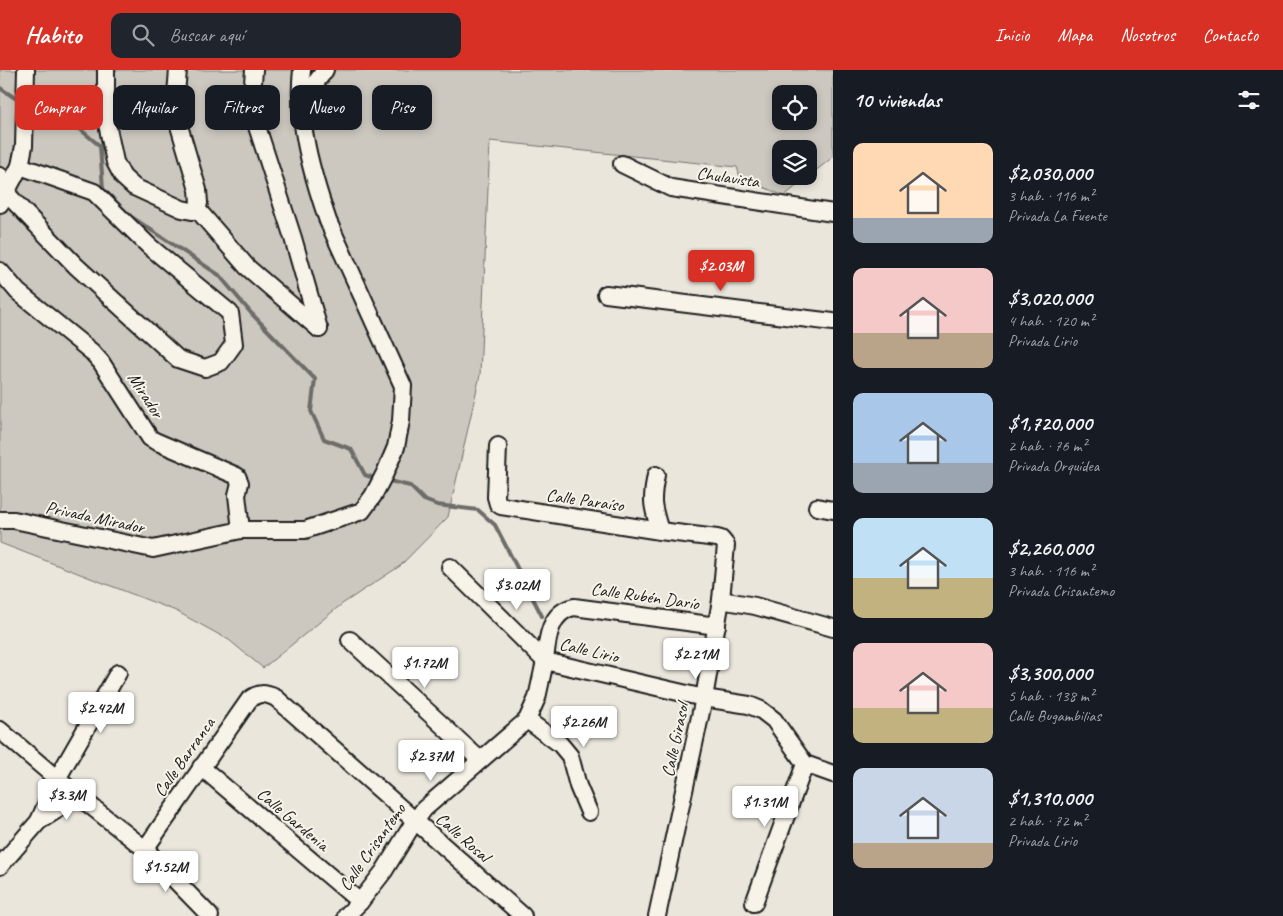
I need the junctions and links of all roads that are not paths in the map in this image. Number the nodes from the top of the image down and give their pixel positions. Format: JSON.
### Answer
{"nodes":[{"id":1,"x":26,"y":70,"type":"edge"},
{"id":2,"x":106,"y":70,"type":"edge"},
{"id":3,"x":178,"y":70,"type":"edge"},
{"id":4,"x":254,"y":70,"type":"edge"},
{"id":5,"x":302,"y":70,"type":"edge"},
{"id":6,"x":325,"y":70,"type":"edge"},
{"id":7,"x":301,"y":85,"type":"edge"},
{"id":8,"x":314,"y":85,"type":"edge"},
{"id":9,"x":304,"y":130,"type":"edge"},
{"id":10,"x":622,"y":164,"type":"dead end"},
{"id":11,"x":20,"y":166,"type":"junction"},
{"id":12,"x":0,"y":176,"type":"edge"},
{"id":13,"x":3,"y":198,"type":"edge"},
{"id":14,"x":197,"y":209,"type":"junction"},
{"id":15,"x":833,"y":212,"type":"edge"},
{"id":16,"x":0,"y":271,"type":"edge"},
{"id":17,"x":606,"y":294,"type":"dead end"},
{"id":18,"x":833,"y":322,"type":"edge"},
{"id":19,"x":498,"y":446,"type":"dead end"},
{"id":20,"x":656,"y":475,"type":"dead end"},
{"id":21,"x":817,"y":507,"type":"dead end"},
{"id":22,"x":833,"y":510,"type":"edge"},
{"id":23,"x":0,"y":520,"type":"edge"},
{"id":24,"x":241,"y":530,"type":"junction"},
{"id":25,"x":660,"y":531,"type":"junction"},
{"id":26,"x":724,"y":542,"type":"joint"},
{"id":27,"x":450,"y":567,"type":"dead end"},
{"id":28,"x":721,"y":600,"type":"junction"},
{"id":29,"x":717,"y":626,"type":"junction"},
{"id":30,"x":833,"y":628,"type":"edge"},
{"id":31,"x":350,"y":640,"type":"dead end"},
{"id":32,"x":544,"y":665,"type":"junction"},
{"id":33,"x":118,"y":673,"type":"dead end"},
{"id":34,"x":261,"y":693,"type":"joint"},
{"id":35,"x":704,"y":698,"type":"junction"},
{"id":36,"x":527,"y":720,"type":"junction"},
{"id":37,"x":0,"y":730,"type":"edge"},
{"id":38,"x":480,"y":760,"type":"junction"},
{"id":39,"x":805,"y":764,"type":"junction"},
{"id":40,"x":201,"y":767,"type":"junction"},
{"id":41,"x":833,"y":774,"type":"edge"},
{"id":42,"x":56,"y":779,"type":"junction"},
{"id":43,"x":74,"y":793,"type":"junction"},
{"id":44,"x":589,"y":812,"type":"dead end"},
{"id":45,"x":39,"y":821,"type":"junction"},
{"id":46,"x":415,"y":821,"type":"junction"},
{"id":47,"x":145,"y":849,"type":"junction"},
{"id":48,"x":0,"y":866,"type":"edge"},
{"id":49,"x":360,"y":902,"type":"junction"},
{"id":50,"x":754,"y":903,"type":"dead end"},
{"id":51,"x":210,"y":916,"type":"edge"},
{"id":52,"x":346,"y":916,"type":"edge"},
{"id":53,"x":523,"y":916,"type":"edge"},
{"id":54,"x":657,"y":916,"type":"edge"}],
"edges":[{"from":1,"to":11,"type":"street"},
{"from":2,"to":14,"type":"street"},
{"from":3,"to":14,"type":"street"},
{"from":4,"to":14,"type":"street"},
{"from":5,"to":7,"type":"street","name":"Privada Mirador"},
{"from":6,"to":8,"type":"street"},
{"from":9,"to":24,"type":"street","name":"Privada Mirador"},
{"from":10,"to":15,"type":"street","name":"Chulavista"},
{"from":11,"to":13,"type":"street"},
{"from":11,"to":13,"type":"street"},
{"from":12,"to":13,"type":"street"},
{"from":16,"to":24,"type":"street","name":"Mirador"},
{"from":17,"to":18,"type":"street"},
{"from":19,"to":25,"type":"street","name":"Calle Paraíso"},
{"from":20,"to":25,"type":"street"},
{"from":21,"to":22,"type":"street"},
{"from":23,"to":24,"type":"street","name":"Privada Mirador"},
{"from":25,"to":26,"type":"street","name":"Calle Paraíso"},
{"from":26,"to":28,"type":"street","name":"Calle Girasol"},
{"from":27,"to":32,"type":"street"},
{"from":28,"to":29,"type":"street","name":"Calle Girasol"},
{"from":28,"to":30,"type":"street","name":"Calle Rubén Darío"},
{"from":29,"to":32,"type":"street","name":"Calle Rubén Darío"},
{"from":29,"to":35,"type":"street","name":"Calle Girasol"},
{"from":31,"to":38,"type":"street"},
{"from":32,"to":35,"type":"street","name":"Calle Lirio"},
{"from":32,"to":36,"type":"street","name":"Calle Crisantemo"},
{"from":33,"to":42,"type":"street"},
{"from":34,"to":40,"type":"street","name":"Calle Barranca"},
{"from":34,"to":46,"type":"street","name":"Calle Rosal"},
{"from":35,"to":39,"type":"street","name":"Calle Lirio"},
{"from":35,"to":54,"type":"street","name":"Calle Girasol"},
{"from":36,"to":38,"type":"street","name":"Calle Crisantemo"},
{"from":36,"to":44,"type":"street"},
{"from":37,"to":42,"type":"street"},
{"from":38,"to":46,"type":"street","name":"Calle Crisantemo"},
{"from":39,"to":41,"type":"street"},
{"from":39,"to":50,"type":"street"},
{"from":40,"to":47,"type":"street","name":"Calle Barranca"},
{"from":40,"to":49,"type":"street","name":"Calle Gardenia"},
{"from":42,"to":43,"type":"street"},
{"from":42,"to":45,"type":"street"},
{"from":43,"to":45,"type":"street"},
{"from":43,"to":47,"type":"street"},
{"from":45,"to":48,"type":"street"},
{"from":46,"to":49,"type":"street","name":"Calle Crisantemo"},
{"from":46,"to":53,"type":"street","name":"Calle Rosal"},
{"from":47,"to":51,"type":"street"},
{"from":49,"to":52,"type":"street","name":"Calle Crisantemo"}]}
